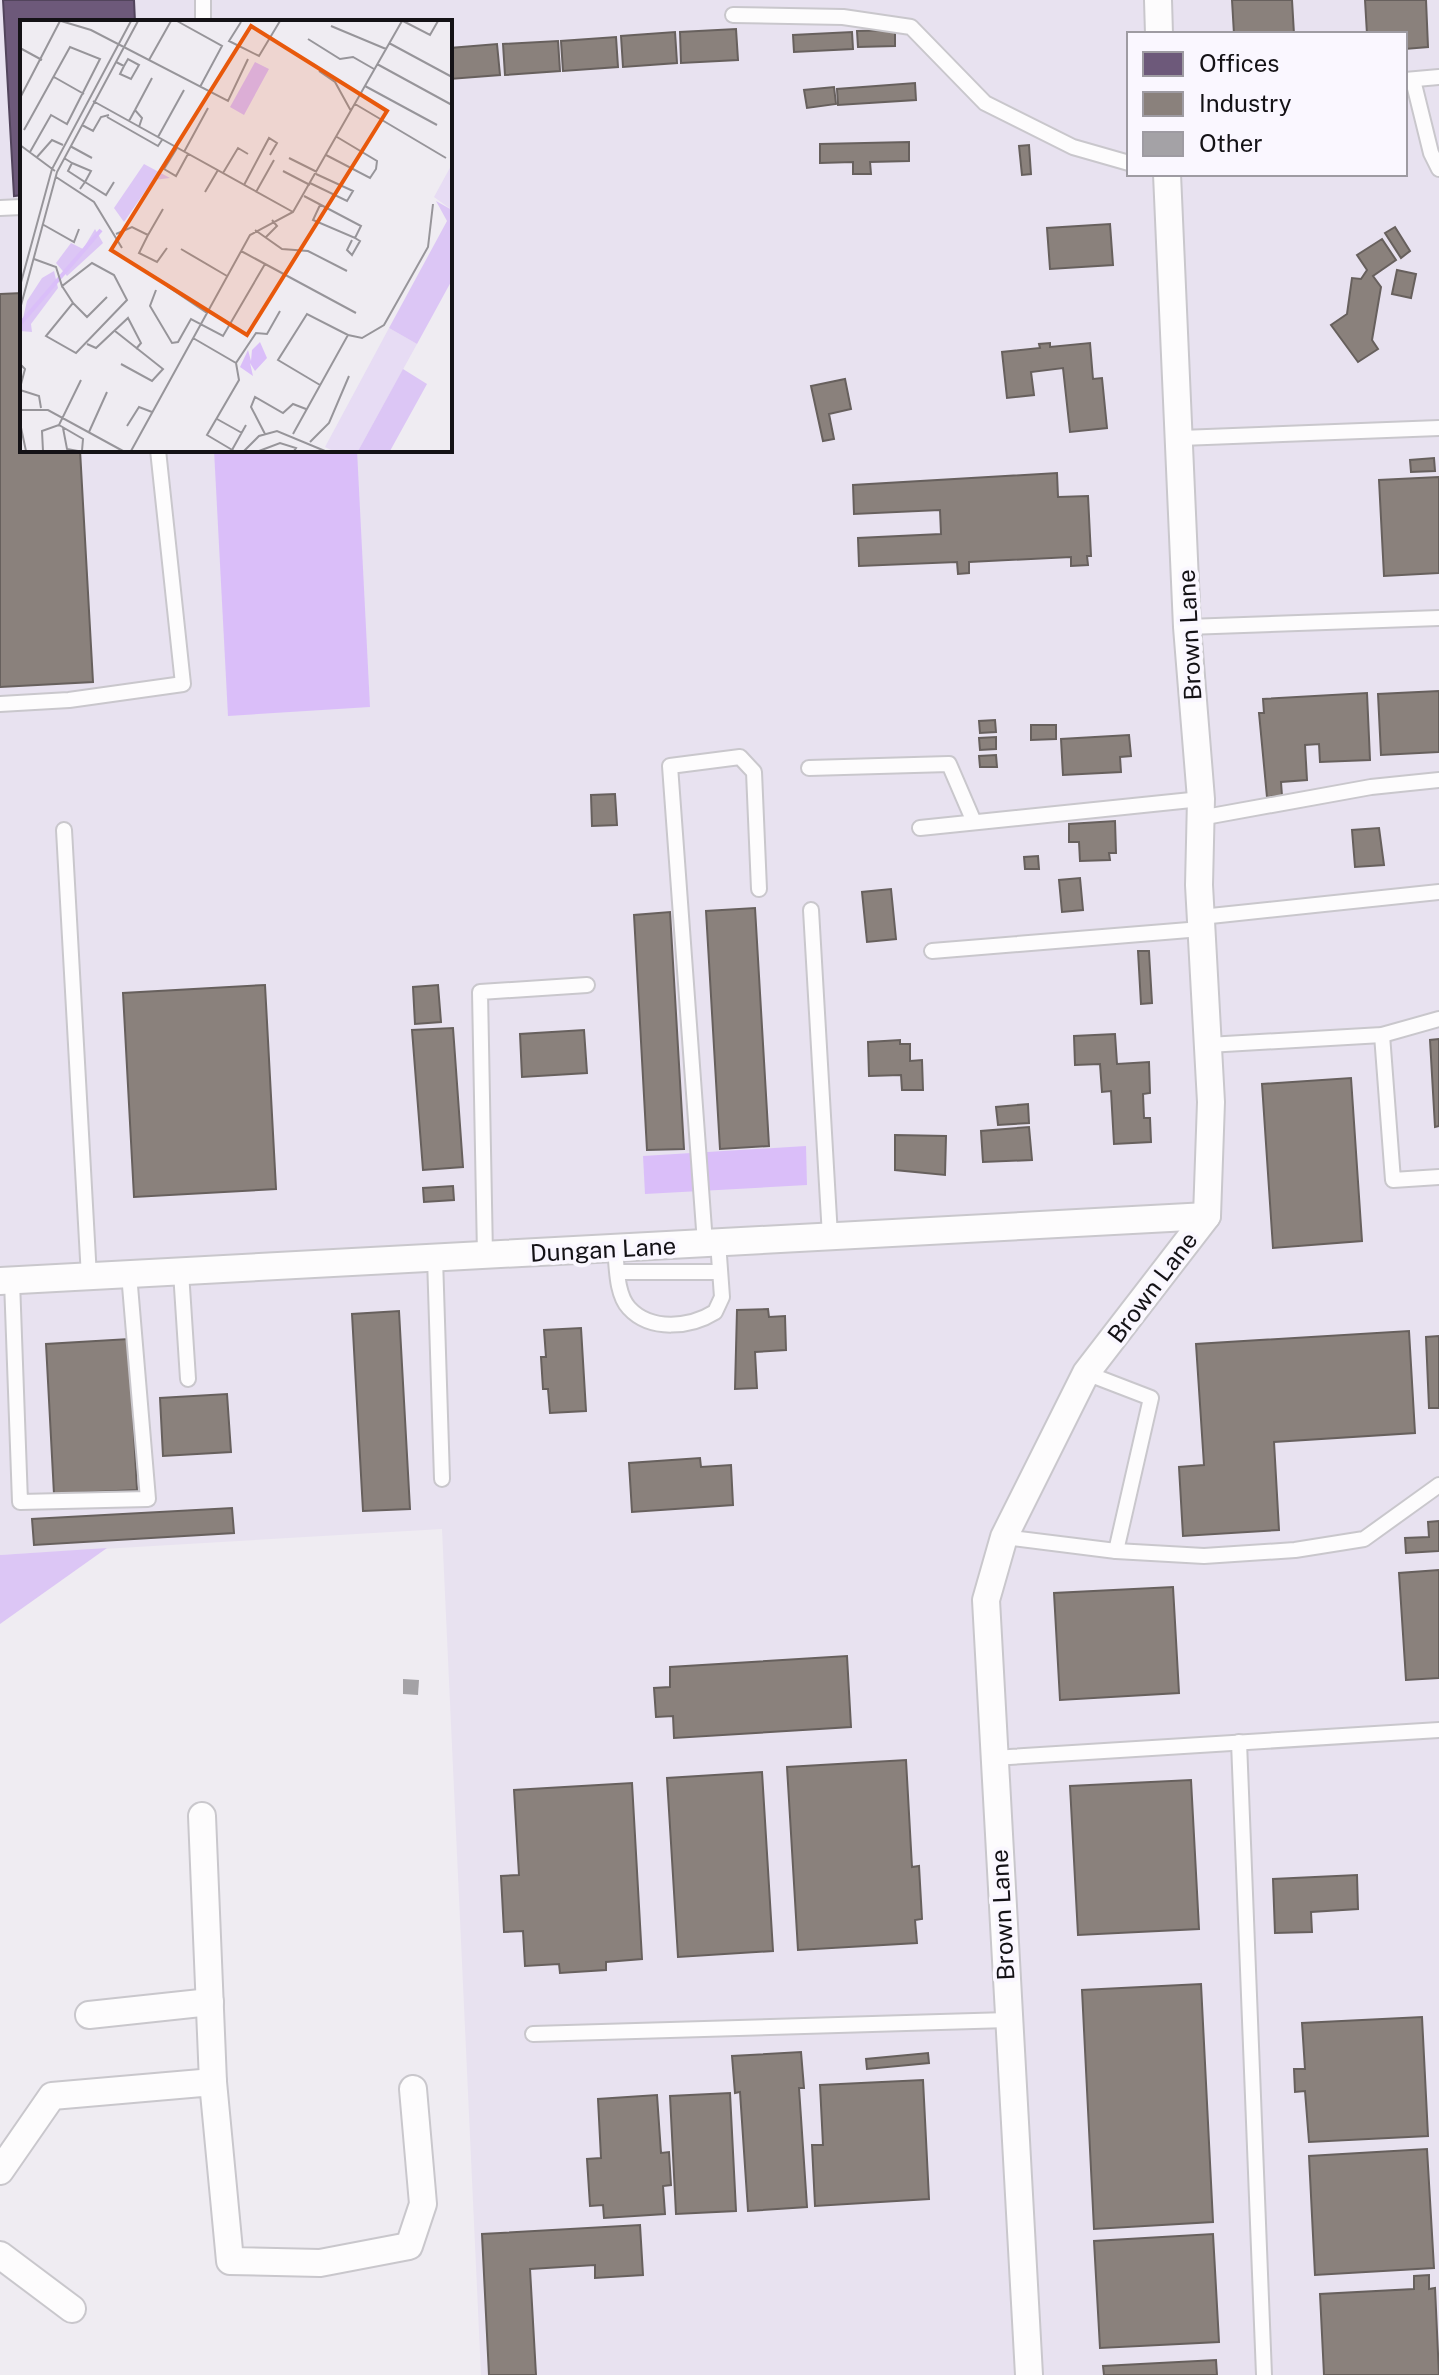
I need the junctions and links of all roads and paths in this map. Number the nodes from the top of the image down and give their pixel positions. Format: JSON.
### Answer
{"nodes":[{"id":1,"x":1158,"y":0,"type":"edge"},
{"id":2,"x":733,"y":15,"type":"dead end"},
{"id":3,"x":1159,"y":32,"type":"edge"},
{"id":4,"x":1439,"y":77,"type":"edge"},
{"id":5,"x":1409,"y":80,"type":"edge"},
{"id":6,"x":1127,"y":162,"type":"edge"},
{"id":7,"x":1439,"y":169,"type":"edge"},
{"id":8,"x":1167,"y":176,"type":"edge"},
{"id":9,"x":20,"y":207,"type":"edge"},
{"id":10,"x":0,"y":208,"type":"edge"},
{"id":11,"x":1439,"y":428,"type":"edge"},
{"id":12,"x":1181,"y":438,"type":"junction"},
{"id":13,"x":158,"y":452,"type":"edge"},
{"id":14,"x":1439,"y":618,"type":"edge"},
{"id":15,"x":1187,"y":627,"type":"junction"},
{"id":16,"x":0,"y":704,"type":"edge"},
{"id":17,"x":809,"y":768,"type":"dead end"},
{"id":18,"x":1439,"y":780,"type":"edge"},
{"id":19,"x":1200,"y":808,"type":"junction"},
{"id":20,"x":974,"y":822,"type":"junction"},
{"id":21,"x":920,"y":828,"type":"dead end"},
{"id":22,"x":64,"y":830,"type":"dead end"},
{"id":23,"x":759,"y":889,"type":"dead end"},
{"id":24,"x":1439,"y":892,"type":"edge"},
{"id":25,"x":811,"y":910,"type":"dead end"},
{"id":26,"x":1201,"y":923,"type":"junction"},
{"id":27,"x":932,"y":951,"type":"dead end"},
{"id":28,"x":587,"y":985,"type":"dead end"},
{"id":29,"x":1439,"y":1019,"type":"edge"},
{"id":30,"x":1382,"y":1035,"type":"junction"},
{"id":31,"x":1208,"y":1045,"type":"junction"},
{"id":32,"x":1439,"y":1177,"type":"edge"},
{"id":33,"x":1207,"y":1216,"type":"junction"},
{"id":34,"x":830,"y":1236,"type":"junction"},
{"id":35,"x":711,"y":1243,"type":"junction"},
{"id":36,"x":485,"y":1255,"type":"junction"},
{"id":37,"x":435,"y":1258,"type":"junction"},
{"id":38,"x":616,"y":1260,"type":"junction"},
{"id":39,"x":181,"y":1272,"type":"junction"},
{"id":40,"x":720,"y":1272,"type":"junction"},
{"id":41,"x":129,"y":1274,"type":"junction"},
{"id":42,"x":89,"y":1277,"type":"junction"},
{"id":43,"x":6,"y":1281,"type":"edge"},
{"id":44,"x":1086,"y":1373,"type":"junction"},
{"id":45,"x":188,"y":1379,"type":"dead end"},
{"id":46,"x":442,"y":1479,"type":"dead end"},
{"id":47,"x":1439,"y":1485,"type":"edge"},
{"id":48,"x":1004,"y":1537,"type":"junction"},
{"id":49,"x":1116,"y":1551,"type":"junction"},
{"id":50,"x":1439,"y":1730,"type":"edge"},
{"id":51,"x":1239,"y":1742,"type":"junction"},
{"id":52,"x":993,"y":1758,"type":"junction"},
{"id":53,"x":202,"y":1816,"type":"dead end"},
{"id":54,"x":210,"y":2002,"type":"junction"},
{"id":55,"x":89,"y":2015,"type":"dead end"},
{"id":56,"x":1008,"y":2020,"type":"junction"},
{"id":57,"x":533,"y":2034,"type":"dead end"},
{"id":58,"x":213,"y":2082,"type":"junction"},
{"id":59,"x":413,"y":2089,"type":"dead end"},
{"id":60,"x":0,"y":2171,"type":"edge"},
{"id":61,"x":0,"y":2255,"type":"edge"},
{"id":62,"x":72,"y":2309,"type":"dead end"},
{"id":63,"x":1029,"y":2375,"type":"edge"},
{"id":64,"x":1264,"y":2375,"type":"edge"}],
"edges":[{"from":1,"to":3,"type":"street"},
{"from":2,"to":6,"type":"lane"},
{"from":4,"to":5,"type":"lane"},
{"from":5,"to":7,"type":"lane"},
{"from":8,"to":12,"type":"street","name":"Brown Lane"},
{"from":9,"to":10,"type":"lane"},
{"from":11,"to":12,"type":"lane"},
{"from":12,"to":15,"type":"street","name":"Brown Lane"},
{"from":13,"to":16,"type":"lane"},
{"from":14,"to":15,"type":"lane"},
{"from":15,"to":19,"type":"street","name":"Brown Lane"},
{"from":17,"to":20,"type":"lane"},
{"from":18,"to":19,"type":"lane"},
{"from":19,"to":20,"type":"lane"},
{"from":19,"to":26,"type":"street","name":"Brown Lane"},
{"from":20,"to":21,"type":"lane"},
{"from":22,"to":42,"type":"lane"},
{"from":23,"to":35,"type":"lane"},
{"from":24,"to":26,"type":"lane"},
{"from":25,"to":34,"type":"lane"},
{"from":26,"to":27,"type":"lane"},
{"from":26,"to":31,"type":"street","name":"Brown Lane"},
{"from":28,"to":36,"type":"lane"},
{"from":29,"to":30,"type":"lane"},
{"from":30,"to":31,"type":"lane"},
{"from":30,"to":32,"type":"lane"},
{"from":31,"to":33,"type":"street","name":"Brown Lane"},
{"from":33,"to":34,"type":"street","name":"Dungan Lane"},
{"from":33,"to":44,"type":"street","name":"Brown Lane"},
{"from":34,"to":35,"type":"street","name":"Dungan Lane"},
{"from":35,"to":38,"type":"street","name":"Dungan Lane"},
{"from":35,"to":40,"type":"lane"},
{"from":36,"to":37,"type":"street","name":"Dungan Lane"},
{"from":36,"to":38,"type":"street","name":"Dungan Lane"},
{"from":37,"to":39,"type":"street","name":"Dungan Lane"},
{"from":37,"to":46,"type":"lane"},
{"from":38,"to":40,"type":"lane"},
{"from":38,"to":40,"type":"lane"},
{"from":39,"to":41,"type":"street","name":"Dungan Lane"},
{"from":39,"to":45,"type":"lane"},
{"from":41,"to":42,"type":"street","name":"Dungan Lane"},
{"from":41,"to":43,"type":"lane"},
{"from":42,"to":43,"type":"street","name":"Dungan Lane"},
{"from":44,"to":48,"type":"street","name":"Brown Lane"},
{"from":44,"to":49,"type":"lane"},
{"from":47,"to":49,"type":"lane"},
{"from":48,"to":49,"type":"lane"},
{"from":48,"to":52,"type":"street","name":"Brown Lane"},
{"from":50,"to":51,"type":"lane"},
{"from":51,"to":52,"type":"lane"},
{"from":51,"to":64,"type":"lane"},
{"from":52,"to":56,"type":"street","name":"Brown Lane"},
{"from":53,"to":54,"type":"street"},
{"from":54,"to":55,"type":"street"},
{"from":54,"to":58,"type":"street"},
{"from":56,"to":57,"type":"lane"},
{"from":56,"to":63,"type":"street","name":"Brown Lane"},
{"from":58,"to":59,"type":"street"},
{"from":58,"to":60,"type":"street"},
{"from":61,"to":62,"type":"street"}]}
